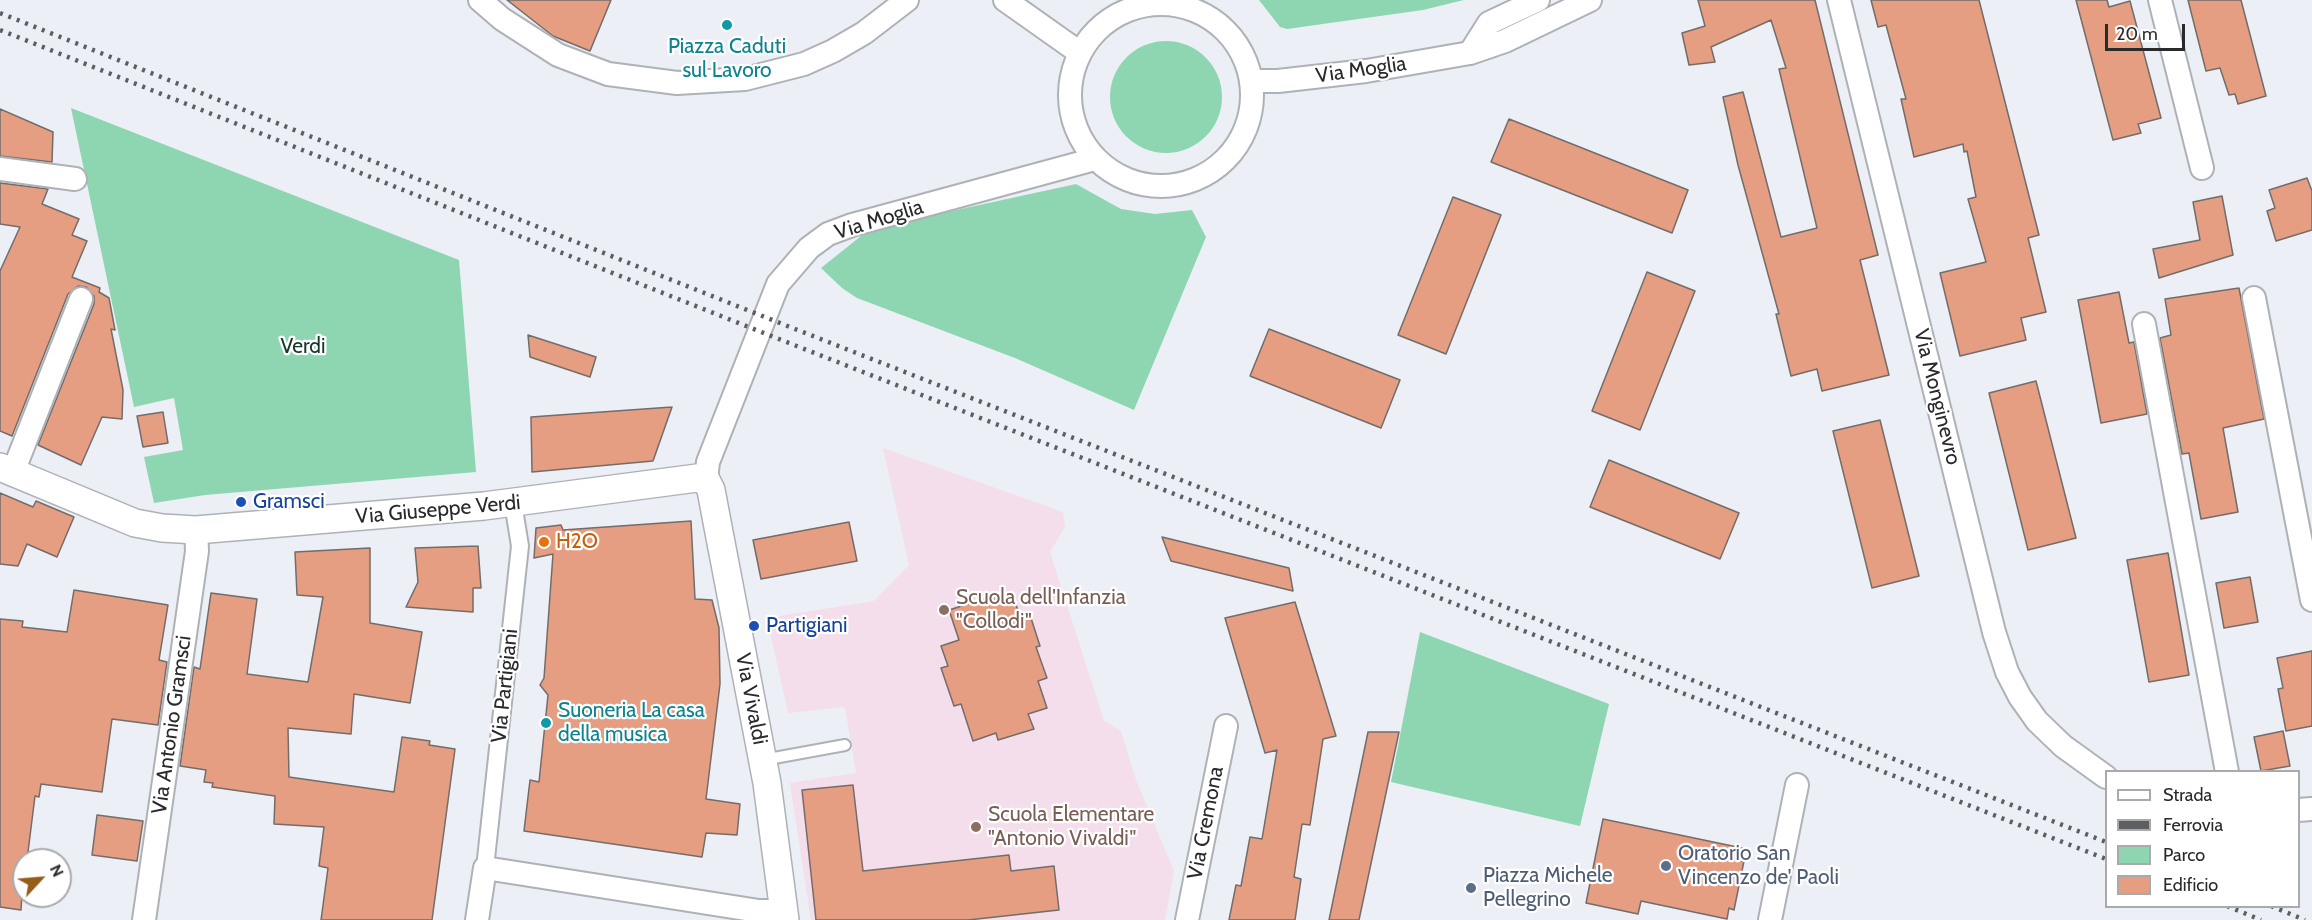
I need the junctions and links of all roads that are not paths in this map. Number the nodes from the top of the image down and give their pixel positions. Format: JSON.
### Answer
{"nodes":[{"id":1,"x":480,"y":0,"type":"edge"},
{"id":2,"x":907,"y":0,"type":"edge"},
{"id":3,"x":1005,"y":0,"type":"edge"},
{"id":4,"x":1538,"y":0,"type":"edge"},
{"id":5,"x":1590,"y":0,"type":"edge"},
{"id":6,"x":1839,"y":0,"type":"edge"},
{"id":7,"x":2160,"y":0,"type":"edge"},
{"id":8,"x":1080,"y":53,"type":"junction"},
{"id":9,"x":1470,"y":53,"type":"junction"},
{"id":10,"x":1251,"y":81,"type":"junction"},
{"id":11,"x":1095,"y":159,"type":"junction"},
{"id":12,"x":2202,"y":168,"type":"dead end"},
{"id":13,"x":0,"y":169,"type":"edge"},
{"id":14,"x":75,"y":179,"type":"dead end"},
{"id":15,"x":2254,"y":298,"type":"dead end"},
{"id":16,"x":81,"y":299,"type":"dead end"},
{"id":17,"x":2144,"y":324,"type":"dead end"},
{"id":18,"x":6,"y":470,"type":"edge"},
{"id":19,"x":706,"y":480,"type":"junction"},
{"id":20,"x":513,"y":503,"type":"junction"},
{"id":21,"x":196,"y":530,"type":"junction"},
{"id":22,"x":2312,"y":600,"type":"edge"},
{"id":23,"x":1226,"y":726,"type":"dead end"},
{"id":24,"x":845,"y":745,"type":"dead end"},
{"id":25,"x":763,"y":760,"type":"junction"},
{"id":26,"x":2227,"y":770,"type":"edge"},
{"id":27,"x":2097,"y":771,"type":"edge"},
{"id":28,"x":1797,"y":785,"type":"dead end"},
{"id":29,"x":485,"y":868,"type":"junction"},
{"id":30,"x":784,"y":916,"type":"edge"},
{"id":31,"x":144,"y":920,"type":"edge"},
{"id":32,"x":477,"y":920,"type":"edge"},
{"id":33,"x":1187,"y":920,"type":"edge"},
{"id":34,"x":1770,"y":920,"type":"edge"}],
"edges":[{"from":1,"to":2,"type":"street"},
{"from":3,"to":8,"type":"street"},
{"from":4,"to":9,"type":"street"},
{"from":5,"to":9,"type":"street","name":"Via Moglia"},
{"from":6,"to":27,"type":"street","name":"Via Monginevro"},
{"from":7,"to":12,"type":"street"},
{"from":8,"to":10,"type":"street"},
{"from":8,"to":11,"type":"street"},
{"from":9,"to":10,"type":"street","name":"Via Moglia"},
{"from":10,"to":11,"type":"street"},
{"from":11,"to":19,"type":"street","name":"Via Moglia"},
{"from":13,"to":14,"type":"street"},
{"from":15,"to":22,"type":"street"},
{"from":16,"to":18,"type":"street"},
{"from":17,"to":26,"type":"street"},
{"from":18,"to":21,"type":"street","name":"Via Giuseppe Verdi"},
{"from":19,"to":20,"type":"street","name":"Via Giuseppe Verdi"},
{"from":19,"to":25,"type":"street","name":"Via Vivaldi"},
{"from":20,"to":21,"type":"street","name":"Via Giuseppe Verdi"},
{"from":20,"to":29,"type":"street","name":"Via Partigiani"},
{"from":21,"to":31,"type":"street","name":"Via Antonio Gramsci"},
{"from":23,"to":33,"type":"street","name":"Via Cremona"},
{"from":24,"to":25,"type":"lane"},
{"from":25,"to":30,"type":"street","name":"Via Vivaldi"},
{"from":28,"to":34,"type":"street"},
{"from":29,"to":30,"type":"street"},
{"from":29,"to":32,"type":"street","name":"Via Partigiani"}]}
